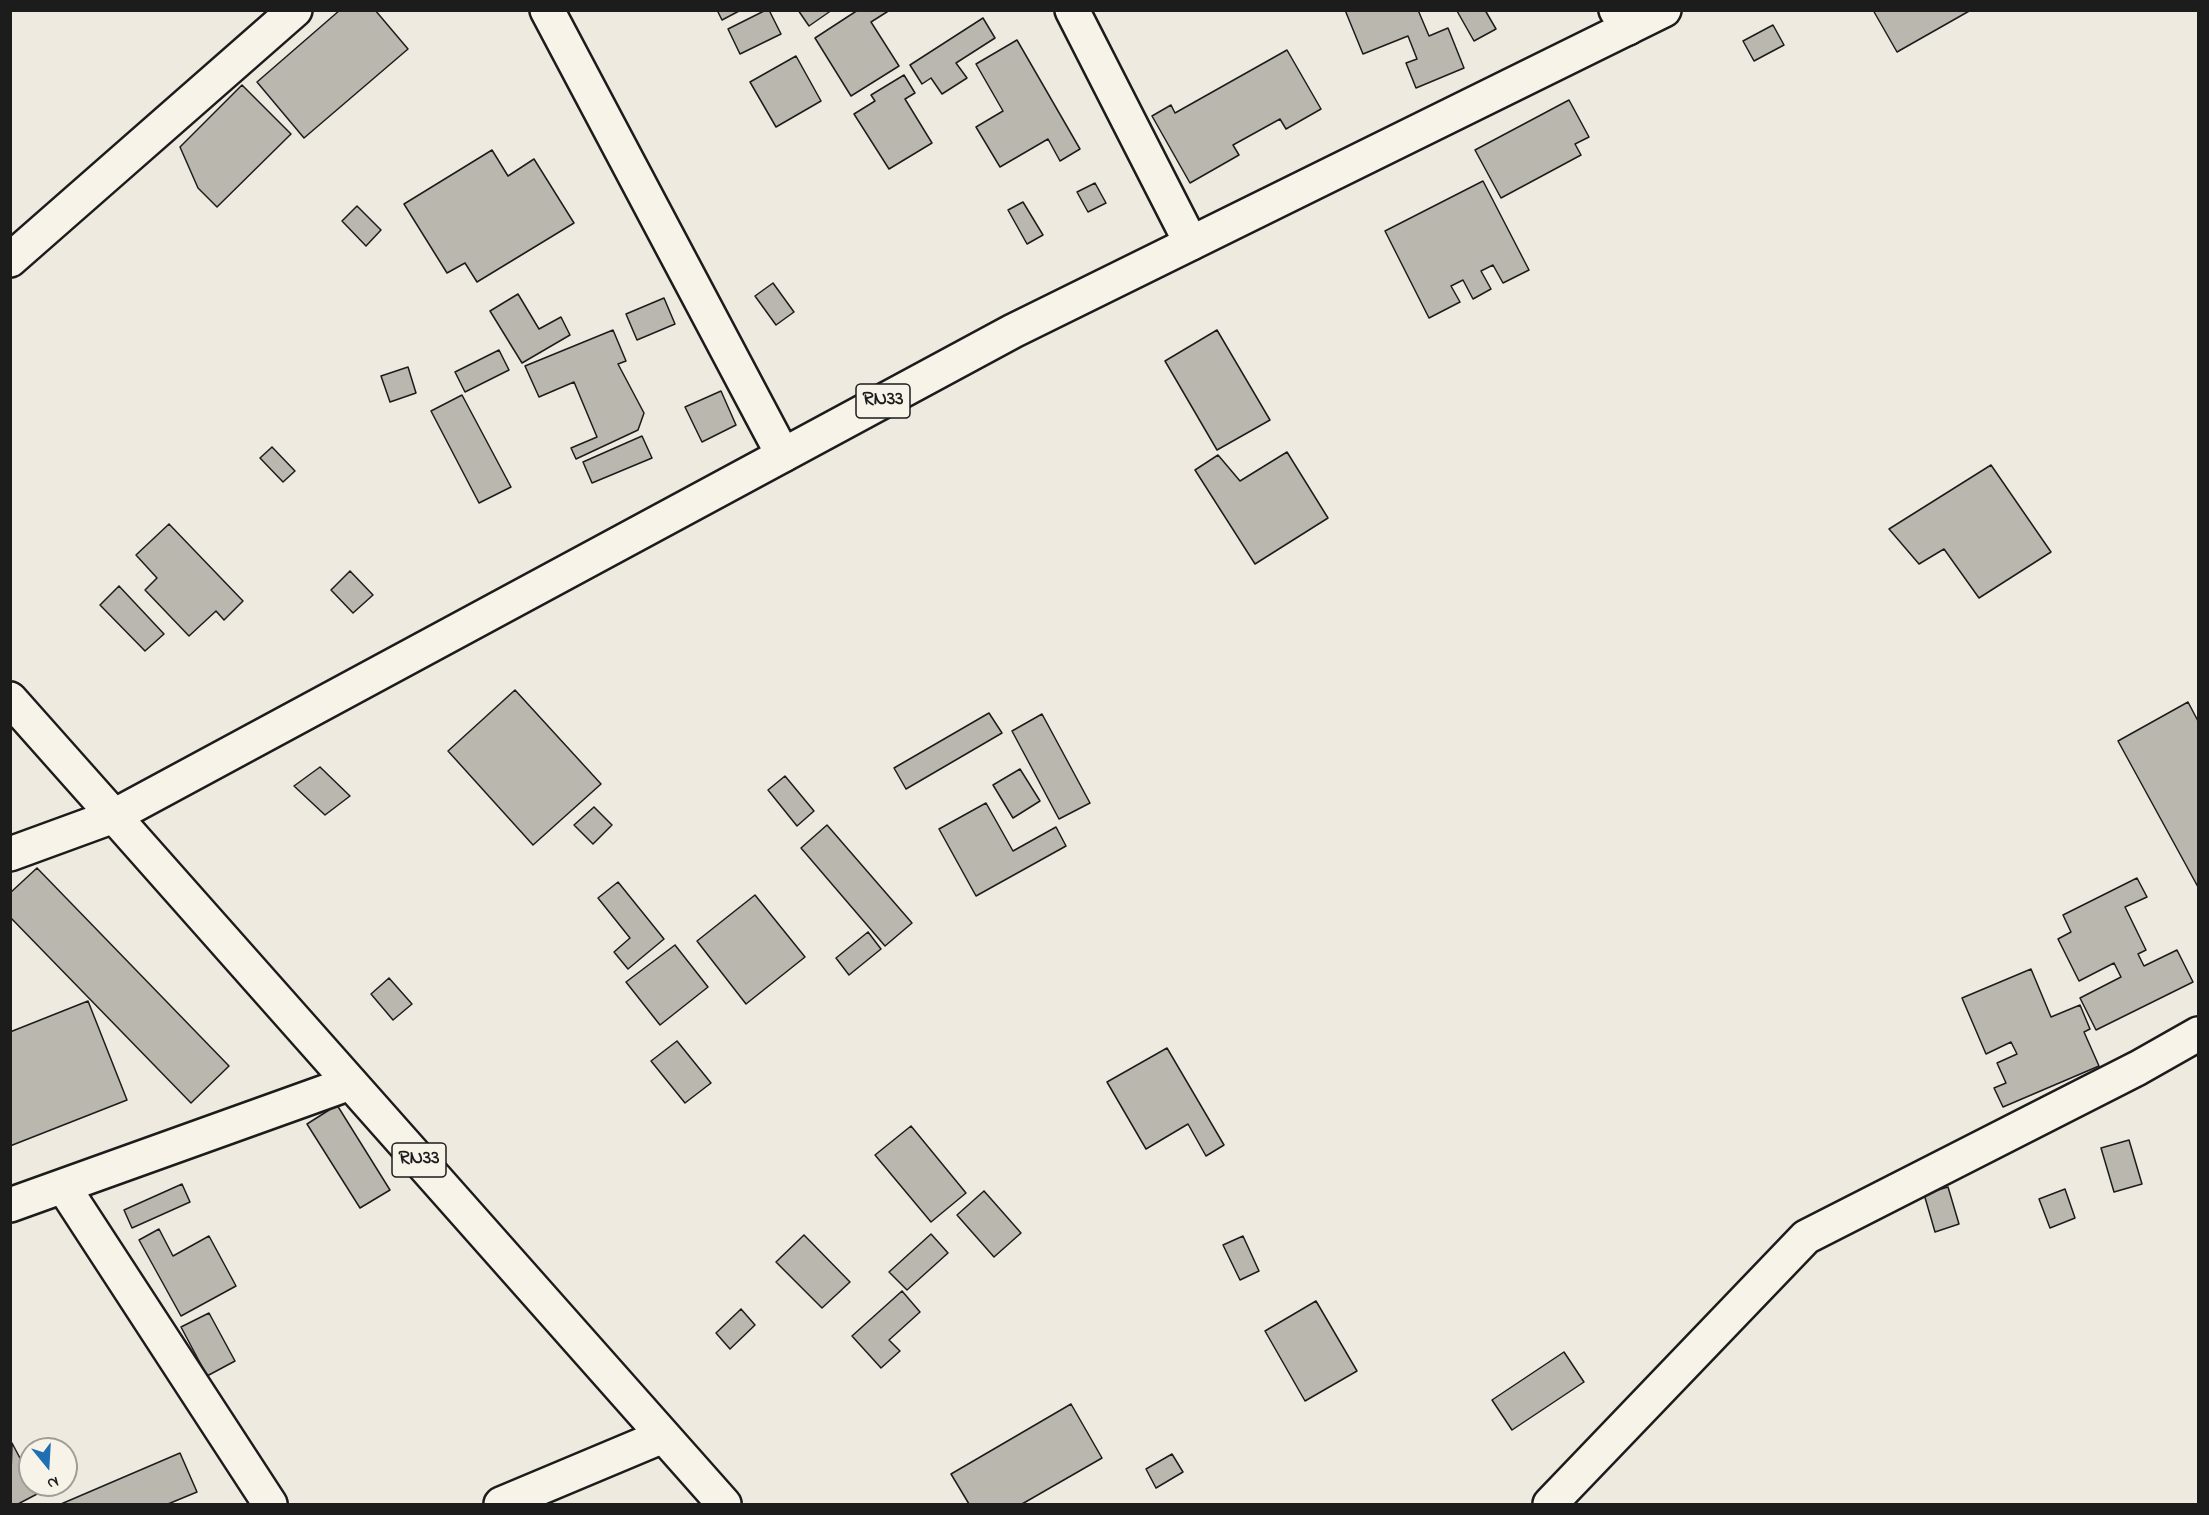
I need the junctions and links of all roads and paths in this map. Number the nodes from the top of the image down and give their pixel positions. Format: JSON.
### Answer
{"nodes":[{"id":1,"x":295,"y":10,"type":"edge"},
{"id":2,"x":547,"y":10,"type":"edge"},
{"id":3,"x":1072,"y":10,"type":"edge"},
{"id":4,"x":1664,"y":10,"type":"edge"},
{"id":5,"x":1622,"y":19,"type":"edge"},
{"id":6,"x":1191,"y":243,"type":"junction"},
{"id":7,"x":10,"y":260,"type":"edge"},
{"id":8,"x":783,"y":455,"type":"junction"},
{"id":9,"x":10,"y":699,"type":"edge"},
{"id":10,"x":114,"y":816,"type":"junction"},
{"id":11,"x":10,"y":854,"type":"edge"},
{"id":12,"x":2199,"y":1034,"type":"edge"},
{"id":13,"x":350,"y":1083,"type":"junction"},
{"id":14,"x":63,"y":1186,"type":"junction"},
{"id":15,"x":10,"y":1205,"type":"edge"},
{"id":16,"x":663,"y":1436,"type":"junction"},
{"id":17,"x":270,"y":1504,"type":"edge"},
{"id":18,"x":501,"y":1504,"type":"edge"},
{"id":19,"x":724,"y":1504,"type":"edge"},
{"id":20,"x":1550,"y":1504,"type":"edge"}],
"edges":[{"from":1,"to":7,"type":"street"},
{"from":2,"to":8,"type":"street"},
{"from":3,"to":6,"type":"street"},
{"from":4,"to":5,"type":"street","number":"RN33"},
{"from":5,"to":6,"type":"street","number":"RN33"},
{"from":6,"to":8,"type":"street","number":"RN33"},
{"from":8,"to":10,"type":"street","number":"RN33"},
{"from":9,"to":10,"type":"street"},
{"from":10,"to":11,"type":"street"},
{"from":10,"to":13,"type":"street","number":"RN33"},
{"from":12,"to":20,"type":"street"},
{"from":13,"to":14,"type":"street"},
{"from":13,"to":16,"type":"street","number":"RN33"},
{"from":14,"to":15,"type":"street"},
{"from":14,"to":17,"type":"street"},
{"from":16,"to":18,"type":"street"},
{"from":16,"to":19,"type":"street","number":"RN33"}]}
